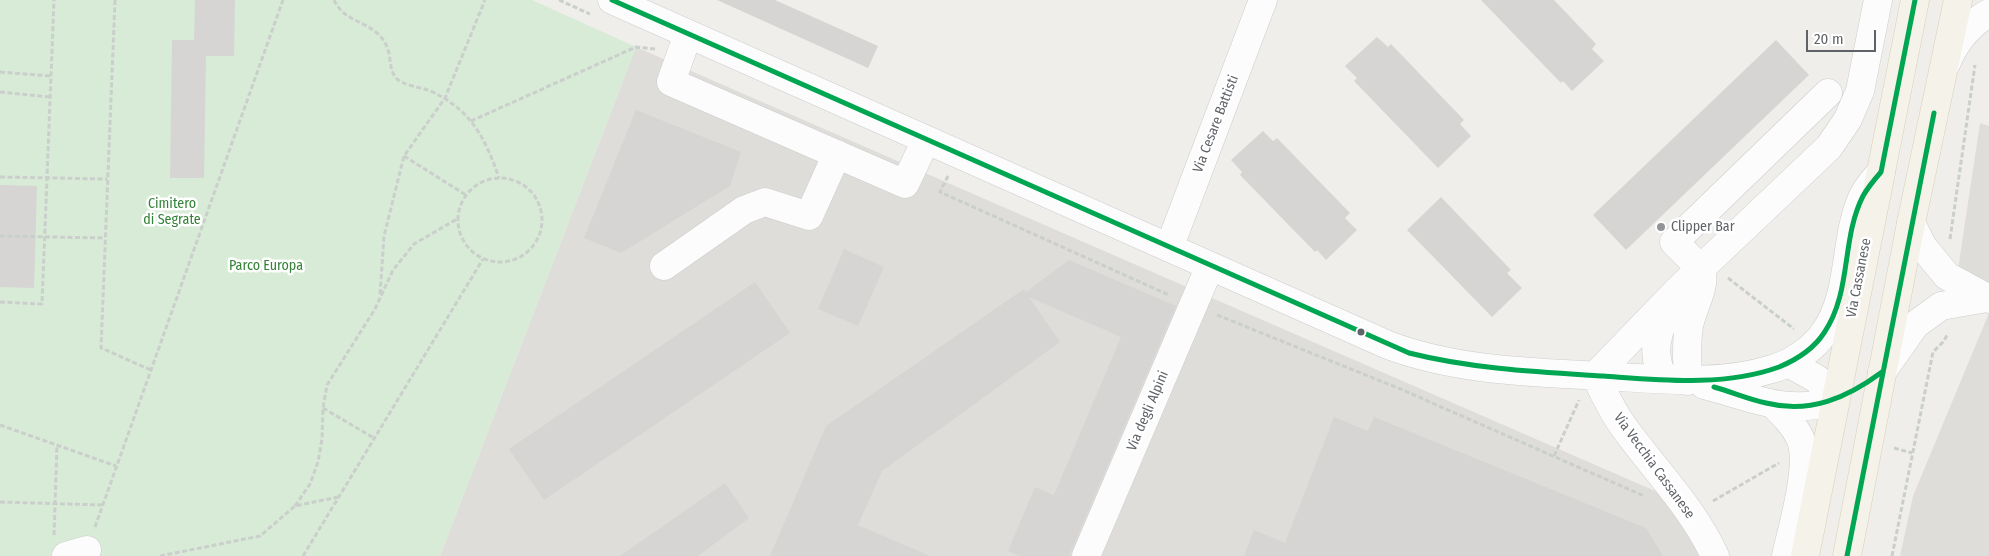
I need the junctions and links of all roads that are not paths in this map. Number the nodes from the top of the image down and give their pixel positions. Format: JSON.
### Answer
{"nodes":[{"id":1,"x":612,"y":0,"type":"edge"},
{"id":2,"x":1263,"y":0,"type":"edge"},
{"id":3,"x":1878,"y":0,"type":"edge"},
{"id":4,"x":1915,"y":0,"type":"edge"},
{"id":5,"x":1958,"y":0,"type":"edge"},
{"id":6,"x":1989,"y":13,"type":"edge"},
{"id":7,"x":685,"y":43,"type":"junction"},
{"id":8,"x":1944,"y":70,"type":"junction"},
{"id":9,"x":1828,"y":93,"type":"dead end"},
{"id":10,"x":926,"y":140,"type":"junction"},
{"id":11,"x":837,"y":154,"type":"junction"},
{"id":12,"x":1754,"y":164,"type":"junction"},
{"id":13,"x":1881,"y":172,"type":"junction"},
{"id":14,"x":1782,"y":192,"type":"junction"},
{"id":15,"x":1911,"y":223,"type":"junction"},
{"id":16,"x":1169,"y":248,"type":"junction"},
{"id":17,"x":664,"y":266,"type":"dead end"},
{"id":18,"x":1210,"y":266,"type":"junction"},
{"id":19,"x":1704,"y":266,"type":"junction"},
{"id":20,"x":1677,"y":291,"type":"junction"},
{"id":21,"x":1988,"y":299,"type":"edge"},
{"id":22,"x":1788,"y":363,"type":"junction"},
{"id":23,"x":1882,"y":372,"type":"junction"},
{"id":24,"x":1595,"y":376,"type":"junction"},
{"id":25,"x":1676,"y":380,"type":"junction"},
{"id":26,"x":1835,"y":400,"type":"junction"},
{"id":27,"x":1774,"y":405,"type":"junction"},
{"id":28,"x":1852,"y":529,"type":"junction"},
{"id":29,"x":1086,"y":556,"type":"edge"},
{"id":30,"x":1715,"y":556,"type":"edge"},
{"id":31,"x":1786,"y":556,"type":"edge"},
{"id":32,"x":1805,"y":556,"type":"edge"},
{"id":33,"x":1847,"y":556,"type":"edge"}],
"edges":[{"from":1,"to":7,"type":"street"},
{"from":2,"to":16,"type":"street","name":"Via Cesare Battisti"},
{"from":3,"to":14,"type":"street"},
{"from":4,"to":13,"type":"main road","name":"Via Cassanese"},
{"from":5,"to":8,"type":"main road"},
{"from":6,"to":8,"type":"street"},
{"from":7,"to":10,"type":"street"},
{"from":7,"to":11,"type":"street"},
{"from":8,"to":15,"type":"main road"},
{"from":9,"to":12,"type":"street"},
{"from":10,"to":11,"type":"street"},
{"from":10,"to":16,"type":"street"},
{"from":11,"to":17,"type":"street"},
{"from":12,"to":14,"type":"street"},
{"from":12,"to":19,"type":"street"},
{"from":13,"to":22,"type":"street"},
{"from":13,"to":26,"type":"main road","name":"Via Cassanese"},
{"from":14,"to":19,"type":"street"},
{"from":15,"to":21,"type":"street"},
{"from":15,"to":23,"type":"main road"},
{"from":16,"to":18,"type":"street"},
{"from":18,"to":24,"type":"street"},
{"from":18,"to":29,"type":"street","name":"Via degli Alpini"},
{"from":19,"to":20,"type":"street"},
{"from":19,"to":25,"type":"street"},
{"from":20,"to":24,"type":"street"},
{"from":20,"to":25,"type":"street"},
{"from":21,"to":23,"type":"street"},
{"from":22,"to":25,"type":"street"},
{"from":22,"to":26,"type":"street"},
{"from":23,"to":26,"type":"main road"},
{"from":23,"to":28,"type":"main road"},
{"from":24,"to":25,"type":"street"},
{"from":24,"to":30,"type":"street","name":"Via Vecchia Cassanese"},
{"from":25,"to":27,"type":"street"},
{"from":26,"to":27,"type":"street"},
{"from":26,"to":28,"type":"main road"},
{"from":26,"to":32,"type":"main road","name":"Via Cassanese"},
{"from":27,"to":31,"type":"street"},
{"from":28,"to":33,"type":"main road"}]}
